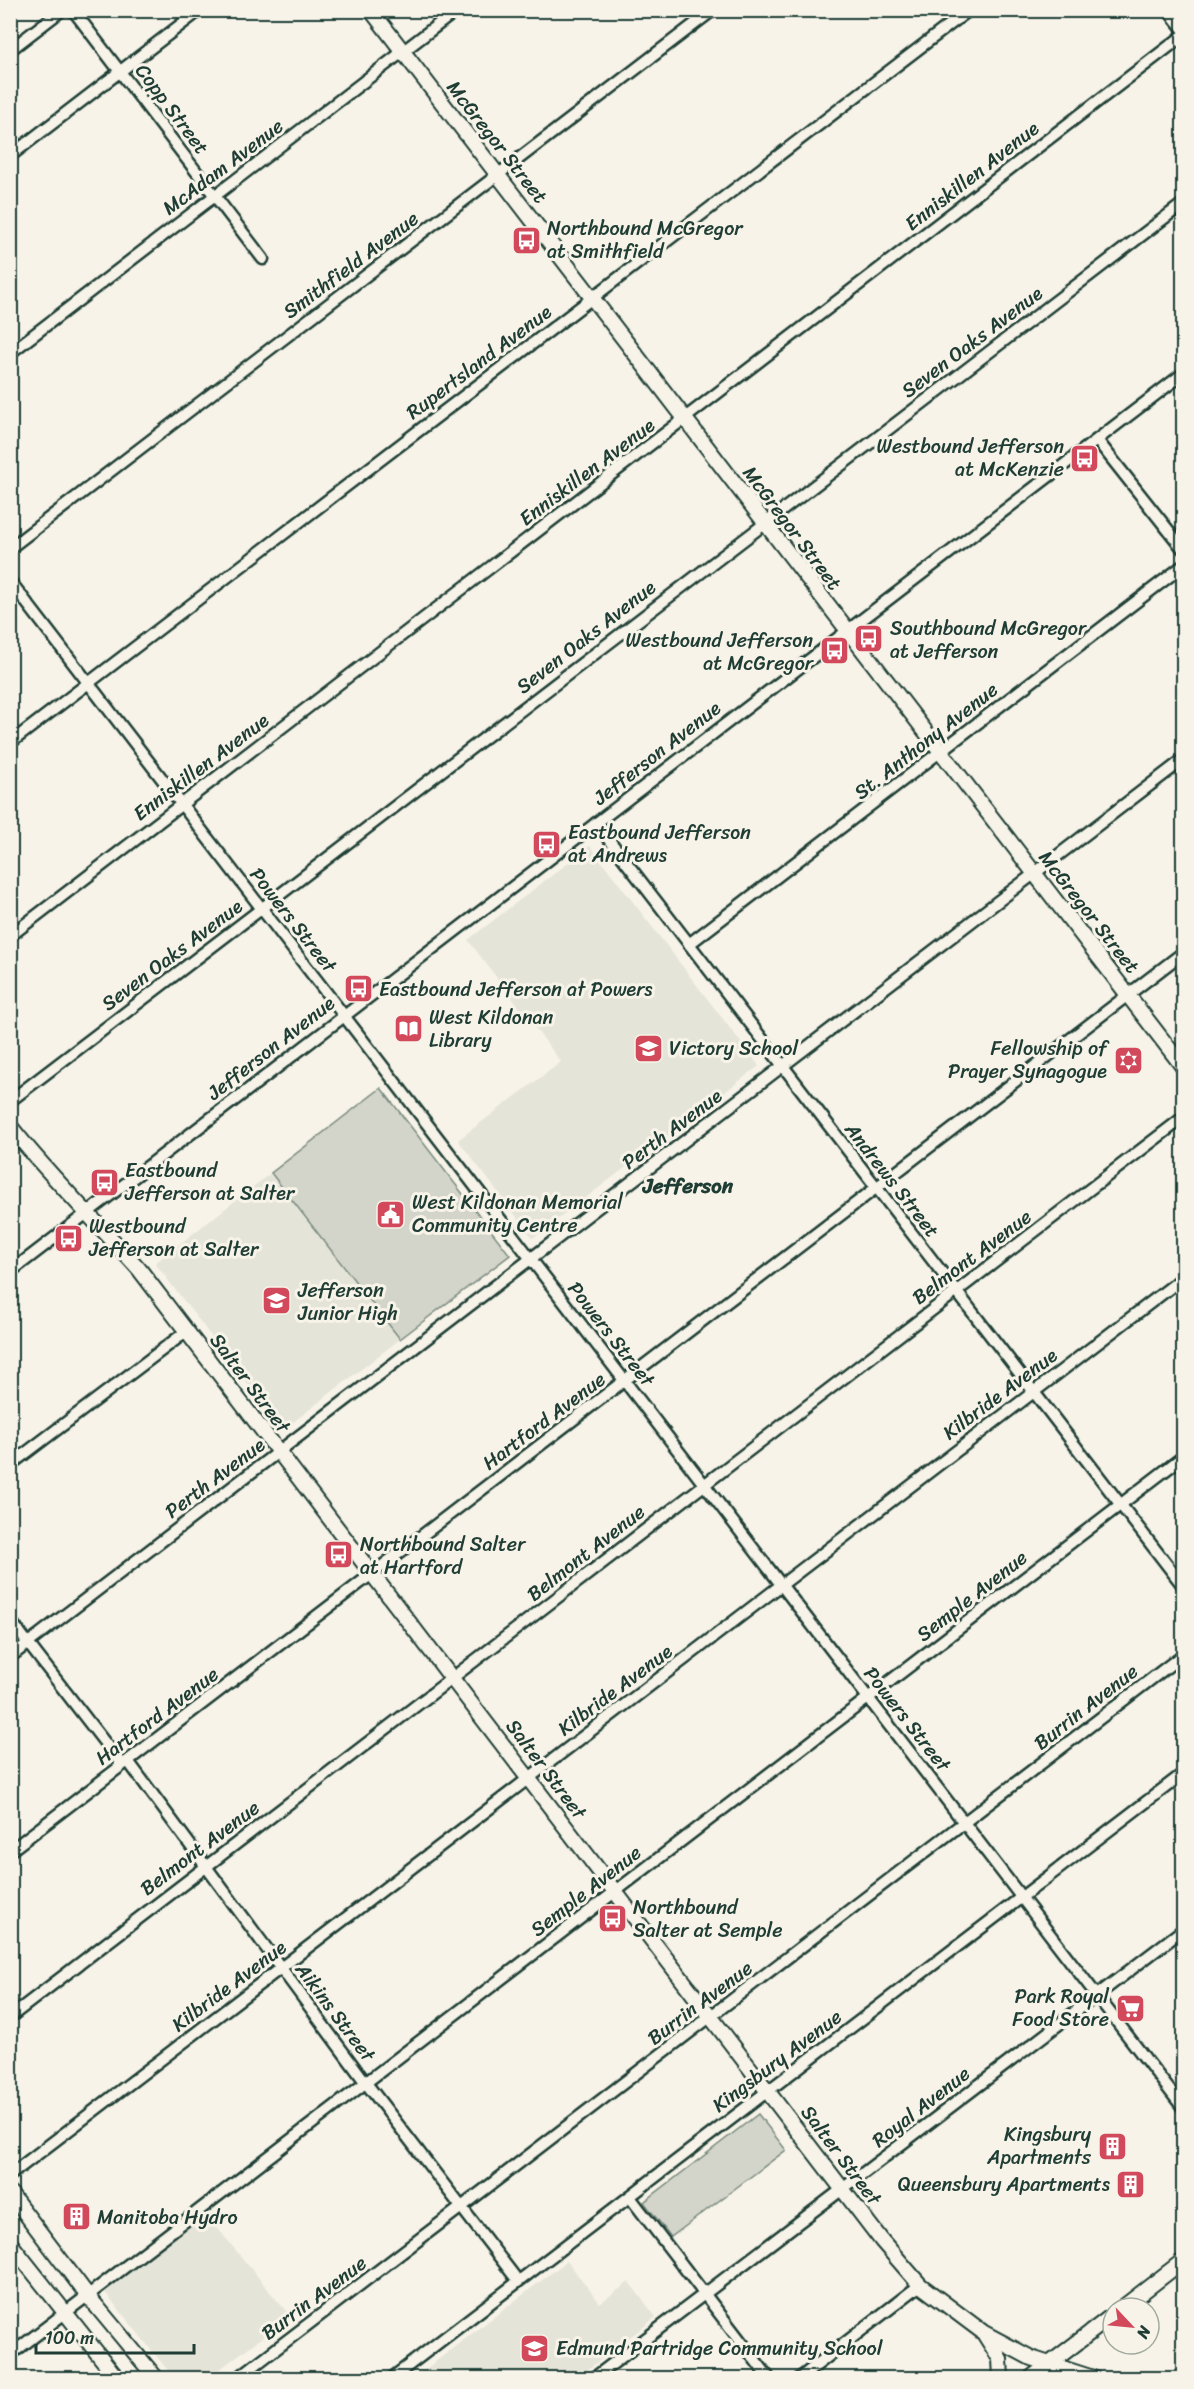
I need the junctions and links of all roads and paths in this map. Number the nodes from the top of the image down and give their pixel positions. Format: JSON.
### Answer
{"nodes":[{"id":1,"x":62,"y":10,"type":"edge"},
{"id":2,"x":73,"y":10,"type":"edge"},
{"id":3,"x":200,"y":10,"type":"edge"},
{"id":4,"x":371,"y":10,"type":"edge"},
{"id":5,"x":457,"y":10,"type":"edge"},
{"id":6,"x":713,"y":10,"type":"edge"},
{"id":7,"x":969,"y":10,"type":"edge"},
{"id":8,"x":1168,"y":10,"type":"edge"},
{"id":9,"x":1184,"y":30,"type":"edge"},
{"id":10,"x":1184,"y":35,"type":"edge"},
{"id":11,"x":10,"y":50,"type":"edge"},
{"id":12,"x":403,"y":52,"type":"junction"},
{"id":13,"x":121,"y":71,"type":"junction"},
{"id":14,"x":10,"y":156,"type":"edge"},
{"id":15,"x":498,"y":175,"type":"junction"},
{"id":16,"x":215,"y":196,"type":"junction"},
{"id":17,"x":1184,"y":203,"type":"edge"},
{"id":18,"x":263,"y":259,"type":"dead end"},
{"id":19,"x":593,"y":298,"type":"junction"},
{"id":20,"x":10,"y":353,"type":"edge"},
{"id":21,"x":1184,"y":373,"type":"edge"},
{"id":22,"x":685,"y":419,"type":"junction"},
{"id":23,"x":1097,"y":440,"type":"junction"},
{"id":24,"x":765,"y":523,"type":"junction"},
{"id":25,"x":10,"y":548,"type":"edge"},
{"id":26,"x":1184,"y":550,"type":"edge"},
{"id":27,"x":1184,"y":565,"type":"edge"},
{"id":28,"x":10,"y":581,"type":"edge"},
{"id":29,"x":845,"y":630,"type":"junction"},
{"id":30,"x":89,"y":683,"type":"junction"},
{"id":31,"x":10,"y":743,"type":"edge"},
{"id":32,"x":941,"y":752,"type":"junction"},
{"id":33,"x":1184,"y":759,"type":"edge"},
{"id":34,"x":182,"y":804,"type":"junction"},
{"id":35,"x":596,"y":823,"type":"junction"},
{"id":36,"x":1034,"y":874,"type":"junction"},
{"id":37,"x":262,"y":908,"type":"junction"},
{"id":38,"x":10,"y":936,"type":"edge"},
{"id":39,"x":689,"y":944,"type":"junction"},
{"id":40,"x":1184,"y":952,"type":"edge"},
{"id":41,"x":1128,"y":995,"type":"junction"},
{"id":42,"x":344,"y":1015,"type":"junction"},
{"id":43,"x":783,"y":1067,"type":"junction"},
{"id":44,"x":1184,"y":1068,"type":"edge"},
{"id":45,"x":10,"y":1101,"type":"edge"},
{"id":46,"x":1184,"y":1117,"type":"edge"},
{"id":47,"x":10,"y":1126,"type":"edge"},
{"id":48,"x":875,"y":1188,"type":"junction"},
{"id":49,"x":89,"y":1213,"type":"junction"},
{"id":50,"x":531,"y":1259,"type":"junction"},
{"id":51,"x":10,"y":1272,"type":"edge"},
{"id":52,"x":1184,"y":1277,"type":"edge"},
{"id":53,"x":955,"y":1292,"type":"junction"},
{"id":54,"x":187,"y":1331,"type":"junction"},
{"id":55,"x":625,"y":1381,"type":"junction"},
{"id":56,"x":1032,"y":1392,"type":"junction"},
{"id":57,"x":279,"y":1452,"type":"junction"},
{"id":58,"x":1184,"y":1456,"type":"edge"},
{"id":59,"x":10,"y":1465,"type":"edge"},
{"id":60,"x":704,"y":1484,"type":"junction"},
{"id":61,"x":1119,"y":1505,"type":"junction"},
{"id":62,"x":372,"y":1574,"type":"junction"},
{"id":63,"x":781,"y":1585,"type":"junction"},
{"id":64,"x":1184,"y":1587,"type":"edge"},
{"id":65,"x":10,"y":1620,"type":"edge"},
{"id":66,"x":29,"y":1643,"type":"junction"},
{"id":67,"x":1184,"y":1654,"type":"edge"},
{"id":68,"x":10,"y":1657,"type":"edge"},
{"id":69,"x":453,"y":1679,"type":"junction"},
{"id":70,"x":868,"y":1698,"type":"junction"},
{"id":71,"x":125,"y":1763,"type":"junction"},
{"id":72,"x":1184,"y":1773,"type":"edge"},
{"id":73,"x":528,"y":1779,"type":"junction"},
{"id":74,"x":964,"y":1823,"type":"junction"},
{"id":75,"x":10,"y":1851,"type":"edge"},
{"id":76,"x":206,"y":1865,"type":"junction"},
{"id":77,"x":615,"y":1892,"type":"junction"},
{"id":78,"x":1021,"y":1897,"type":"junction"},
{"id":79,"x":1184,"y":1929,"type":"edge"},
{"id":80,"x":281,"y":1969,"type":"junction"},
{"id":81,"x":1096,"y":1995,"type":"junction"},
{"id":82,"x":10,"y":2017,"type":"edge"},
{"id":83,"x":711,"y":2017,"type":"junction"},
{"id":84,"x":366,"y":2084,"type":"junction"},
{"id":85,"x":767,"y":2091,"type":"junction"},
{"id":86,"x":1184,"y":2109,"type":"edge"},
{"id":87,"x":10,"y":2175,"type":"edge"},
{"id":88,"x":843,"y":2190,"type":"junction"},
{"id":89,"x":10,"y":2193,"type":"edge"},
{"id":90,"x":630,"y":2197,"type":"junction"},
{"id":91,"x":461,"y":2208,"type":"junction"},
{"id":92,"x":10,"y":2243,"type":"edge"},
{"id":93,"x":1184,"y":2260,"type":"edge"},
{"id":94,"x":518,"y":2281,"type":"junction"},
{"id":95,"x":920,"y":2285,"type":"junction"},
{"id":96,"x":705,"y":2295,"type":"junction"},
{"id":97,"x":88,"y":2296,"type":"junction"},
{"id":98,"x":1138,"y":2296,"type":"edge"},
{"id":99,"x":64,"y":2314,"type":"junction"},
{"id":100,"x":1101,"y":2324,"type":"edge"},
{"id":101,"x":984,"y":2333,"type":"junction"},
{"id":102,"x":10,"y":2355,"type":"edge"},
{"id":103,"x":1049,"y":2364,"type":"junction"},
{"id":104,"x":117,"y":2379,"type":"edge"},
{"id":105,"x":156,"y":2379,"type":"edge"},
{"id":106,"x":238,"y":2379,"type":"edge"},
{"id":107,"x":392,"y":2379,"type":"edge"},
{"id":108,"x":594,"y":2379,"type":"edge"},
{"id":109,"x":768,"y":2379,"type":"edge"},
{"id":110,"x":800,"y":2379,"type":"edge"},
{"id":111,"x":1001,"y":2379,"type":"edge"},
{"id":112,"x":1031,"y":2379,"type":"edge"},
{"id":113,"x":1093,"y":2379,"type":"edge"}],
"edges":[{"from":1,"to":11,"type":"street"},
{"from":2,"to":13,"type":"street","name":"Copp Street"},
{"from":3,"to":13,"type":"street"},
{"from":4,"to":12,"type":"main road","name":"McGregor Street"},
{"from":5,"to":12,"type":"street","name":"McAdam Avenue"},
{"from":6,"to":15,"type":"street","name":"Smithfield Avenue"},
{"from":7,"to":19,"type":"street","name":"Rupertsland Avenue"},
{"from":8,"to":9,"type":"street"},
{"from":10,"to":22,"type":"street","name":"Enniskillen Avenue"},
{"from":12,"to":15,"type":"main road","name":"McGregor Street"},
{"from":12,"to":16,"type":"street","name":"McAdam Avenue"},
{"from":13,"to":14,"type":"street"},
{"from":13,"to":16,"type":"street","name":"Copp Street"},
{"from":15,"to":19,"type":"main road","name":"McGregor Street"},
{"from":15,"to":25,"type":"street","name":"Smithfield Avenue"},
{"from":16,"to":18,"type":"street","name":"Copp Street"},
{"from":16,"to":20,"type":"street","name":"McAdam Avenue"},
{"from":17,"to":24,"type":"street","name":"Seven Oaks Avenue"},
{"from":19,"to":22,"type":"main road","name":"McGregor Street"},
{"from":19,"to":30,"type":"street","name":"Rupertsland Avenue"},
{"from":21,"to":23,"type":"street","name":"Jefferson Avenue"},
{"from":22,"to":24,"type":"main road","name":"McGregor Street"},
{"from":22,"to":34,"type":"street","name":"Enniskillen Avenue"},
{"from":23,"to":26,"type":"street"},
{"from":23,"to":29,"type":"street","name":"Jefferson Avenue"},
{"from":24,"to":29,"type":"main road","name":"McGregor Street"},
{"from":24,"to":37,"type":"street","name":"Seven Oaks Avenue"},
{"from":27,"to":32,"type":"street","name":"St. Anthony Avenue"},
{"from":28,"to":30,"type":"street","name":"Powers Street"},
{"from":29,"to":32,"type":"main road","name":"McGregor Street"},
{"from":29,"to":35,"type":"street","name":"Jefferson Avenue"},
{"from":30,"to":31,"type":"street","name":"Rupertsland Avenue"},
{"from":30,"to":34,"type":"street","name":"Powers Street"},
{"from":32,"to":36,"type":"main road","name":"McGregor Street"},
{"from":32,"to":39,"type":"street","name":"St. Anthony Avenue"},
{"from":33,"to":36,"type":"street","name":"Perth Avenue"},
{"from":34,"to":37,"type":"street","name":"Powers Street"},
{"from":34,"to":38,"type":"street","name":"Enniskillen Avenue"},
{"from":35,"to":39,"type":"street","name":"Andrews Street"},
{"from":35,"to":42,"type":"street","name":"Jefferson Avenue"},
{"from":36,"to":41,"type":"main road","name":"McGregor Street"},
{"from":36,"to":43,"type":"street","name":"Perth Avenue"},
{"from":37,"to":42,"type":"street","name":"Powers Street"},
{"from":37,"to":45,"type":"street","name":"Seven Oaks Avenue"},
{"from":39,"to":43,"type":"street","name":"Andrews Street"},
{"from":40,"to":41,"type":"street","name":"Hartford Avenue"},
{"from":41,"to":44,"type":"main road","name":"McGregor Street"},
{"from":41,"to":48,"type":"street","name":"Hartford Avenue"},
{"from":42,"to":49,"type":"street","name":"Jefferson Avenue"},
{"from":42,"to":50,"type":"street","name":"Powers Street"},
{"from":43,"to":48,"type":"street","name":"Andrews Street"},
{"from":43,"to":50,"type":"street","name":"Perth Avenue"},
{"from":46,"to":53,"type":"street","name":"Belmont Avenue"},
{"from":47,"to":49,"type":"main road","name":"Salter Street"},
{"from":48,"to":53,"type":"street","name":"Andrews Street"},
{"from":48,"to":55,"type":"street","name":"Hartford Avenue"},
{"from":49,"to":51,"type":"street","name":"Jefferson Avenue"},
{"from":49,"to":54,"type":"main road","name":"Salter Street"},
{"from":50,"to":55,"type":"street","name":"Powers Street"},
{"from":50,"to":57,"type":"street","name":"Perth Avenue"},
{"from":52,"to":56,"type":"street","name":"Kilbride Avenue"},
{"from":53,"to":56,"type":"street","name":"Andrews Street"},
{"from":53,"to":60,"type":"street","name":"Belmont Avenue"},
{"from":54,"to":57,"type":"main road","name":"Salter Street"},
{"from":54,"to":59,"type":"street"},
{"from":55,"to":60,"type":"street","name":"Powers Street"},
{"from":55,"to":62,"type":"street","name":"Hartford Avenue"},
{"from":56,"to":61,"type":"street","name":"Andrews Street"},
{"from":56,"to":63,"type":"street","name":"Kilbride Avenue"},
{"from":57,"to":62,"type":"main road","name":"Salter Street"},
{"from":57,"to":66,"type":"street","name":"Perth Avenue"},
{"from":58,"to":61,"type":"street","name":"Semple Avenue"},
{"from":60,"to":63,"type":"street","name":"Powers Street"},
{"from":60,"to":69,"type":"street","name":"Belmont Avenue"},
{"from":61,"to":64,"type":"street","name":"Andrews Street"},
{"from":61,"to":70,"type":"street","name":"Semple Avenue"},
{"from":62,"to":69,"type":"main road","name":"Salter Street"},
{"from":62,"to":71,"type":"street","name":"Hartford Avenue"},
{"from":63,"to":70,"type":"street","name":"Powers Street"},
{"from":63,"to":73,"type":"street","name":"Kilbride Avenue"},
{"from":65,"to":66,"type":"street","name":"Aikins Street"},
{"from":66,"to":68,"type":"street","name":"Perth Avenue"},
{"from":66,"to":71,"type":"street","name":"Aikins Street"},
{"from":67,"to":74,"type":"street","name":"Burrin Avenue"},
{"from":69,"to":73,"type":"main road","name":"Salter Street"},
{"from":69,"to":76,"type":"street","name":"Belmont Avenue"},
{"from":70,"to":74,"type":"street","name":"Powers Street"},
{"from":70,"to":77,"type":"street","name":"Semple Avenue"},
{"from":71,"to":75,"type":"street","name":"Hartford Avenue"},
{"from":71,"to":76,"type":"street","name":"Aikins Street"},
{"from":72,"to":78,"type":"street","name":"Kingsbury Avenue"},
{"from":73,"to":77,"type":"main road","name":"Salter Street"},
{"from":73,"to":80,"type":"street","name":"Kilbride Avenue"},
{"from":74,"to":78,"type":"street","name":"Powers Street"},
{"from":74,"to":83,"type":"street","name":"Burrin Avenue"},
{"from":76,"to":80,"type":"street","name":"Aikins Street"},
{"from":76,"to":82,"type":"street","name":"Belmont Avenue"},
{"from":77,"to":83,"type":"main road","name":"Salter Street"},
{"from":77,"to":84,"type":"street","name":"Semple Avenue"},
{"from":78,"to":81,"type":"street","name":"Powers Street"},
{"from":78,"to":85,"type":"street","name":"Kingsbury Avenue"},
{"from":79,"to":81,"type":"street","name":"Royal Avenue"},
{"from":80,"to":84,"type":"street","name":"Aikins Street"},
{"from":80,"to":87,"type":"street","name":"Kilbride Avenue"},
{"from":81,"to":86,"type":"street","name":"Powers Street"},
{"from":81,"to":88,"type":"street","name":"Royal Avenue"},
{"from":83,"to":85,"type":"main road","name":"Salter Street"},
{"from":83,"to":91,"type":"street","name":"Burrin Avenue"},
{"from":84,"to":91,"type":"street","name":"Aikins Street"},
{"from":84,"to":97,"type":"street","name":"Semple Avenue"},
{"from":85,"to":88,"type":"main road","name":"Salter Street"},
{"from":85,"to":90,"type":"street","name":"Kingsbury Avenue"},
{"from":88,"to":95,"type":"main road","name":"Salter Street"},
{"from":88,"to":96,"type":"street","name":"Royal Avenue"},
{"from":89,"to":97,"type":"main road"},
{"from":90,"to":94,"type":"street","name":"Kingsbury Avenue"},
{"from":90,"to":96,"type":"street"},
{"from":91,"to":94,"type":"street","name":"Aikins Street"},
{"from":91,"to":106,"type":"street","name":"Burrin Avenue"},
{"from":92,"to":99,"type":"main road"},
{"from":93,"to":98,"type":"main road"},
{"from":94,"to":107,"type":"street","name":"Kingsbury Avenue"},
{"from":95,"to":101,"type":"main road","name":"Salter Street"},
{"from":95,"to":110,"type":"street"},
{"from":96,"to":108,"type":"street","name":"Royal Avenue"},
{"from":96,"to":109,"type":"street"},
{"from":97,"to":99,"type":"street","name":"Semple Avenue"},
{"from":97,"to":105,"type":"main road"},
{"from":99,"to":102,"type":"street","name":"Semple Avenue"},
{"from":99,"to":104,"type":"main road"},
{"from":100,"to":103,"type":"main road"},
{"from":101,"to":103,"type":"main road","name":"Salter Street"},
{"from":101,"to":111,"type":"main road"},
{"from":103,"to":112,"type":"main road"},
{"from":103,"to":113,"type":"main road","name":"Salter Street"}]}
